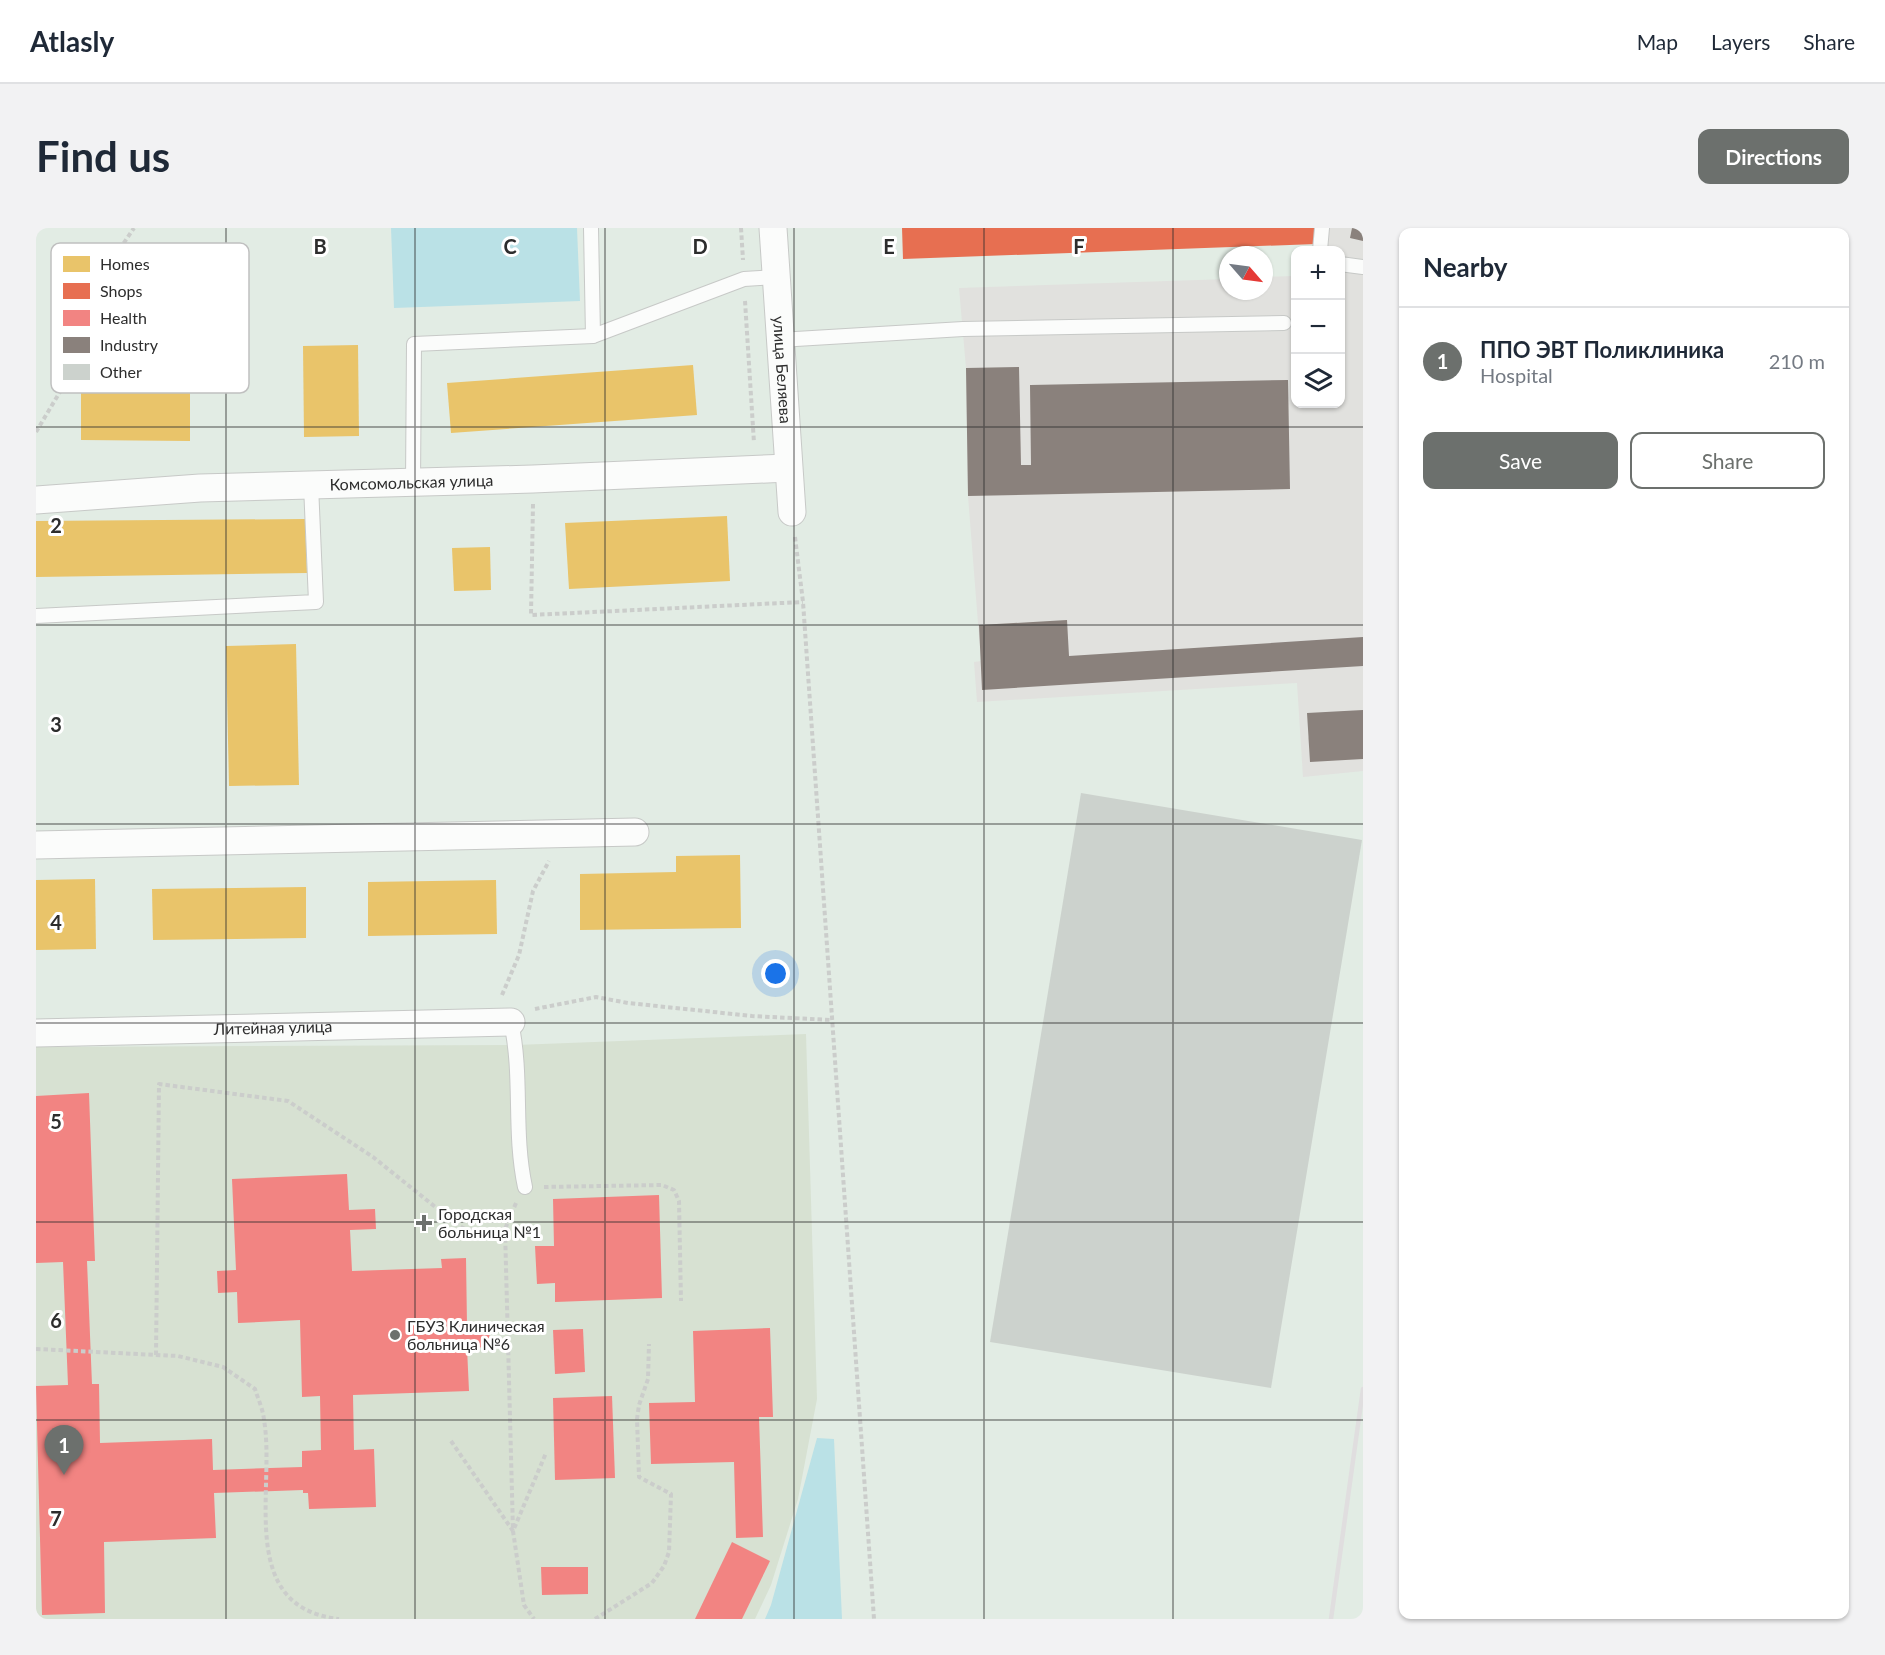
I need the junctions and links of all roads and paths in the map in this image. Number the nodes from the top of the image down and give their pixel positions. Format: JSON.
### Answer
{"nodes":[{"id":1,"x":134,"y":228,"type":"edge"},
{"id":2,"x":591,"y":228,"type":"edge"},
{"id":3,"x":741,"y":228,"type":"edge"},
{"id":4,"x":773,"y":228,"type":"edge"},
{"id":5,"x":1322,"y":228,"type":"edge"},
{"id":6,"x":124,"y":243,"type":"edge"},
{"id":7,"x":1320,"y":246,"type":"edge"},
{"id":8,"x":1345,"y":265,"type":"edge"},
{"id":9,"x":1363,"y":267,"type":"edge"},
{"id":10,"x":775,"y":277,"type":"junction"},
{"id":11,"x":744,"y":279,"type":"junction"},
{"id":12,"x":1284,"y":323,"type":"dead end"},
{"id":13,"x":593,"y":336,"type":"junction"},
{"id":14,"x":779,"y":340,"type":"junction"},
{"id":15,"x":59,"y":393,"type":"edge"},
{"id":16,"x":36,"y":432,"type":"edge"},
{"id":17,"x":788,"y":468,"type":"junction"},
{"id":18,"x":756,"y":469,"type":"junction"},
{"id":19,"x":533,"y":479,"type":"junction"},
{"id":20,"x":413,"y":483,"type":"junction"},
{"id":21,"x":310,"y":485,"type":"junction"},
{"id":22,"x":36,"y":500,"type":"edge"},
{"id":23,"x":792,"y":512,"type":"joint"},
{"id":24,"x":803,"y":602,"type":"junction"},
{"id":25,"x":36,"y":616,"type":"edge"},
{"id":26,"x":635,"y":832,"type":"dead end"},
{"id":27,"x":562,"y":833,"type":"junction"},
{"id":28,"x":36,"y":845,"type":"edge"},
{"id":29,"x":509,"y":1018,"type":"junction"},
{"id":30,"x":832,"y":1020,"type":"junction"},
{"id":31,"x":36,"y":1033,"type":"edge"},
{"id":32,"x":525,"y":1187,"type":"junction"},
{"id":33,"x":505,"y":1229,"type":"junction"},
{"id":34,"x":681,"y":1301,"type":"dead end"},
{"id":35,"x":649,"y":1344,"type":"dead end"},
{"id":36,"x":36,"y":1349,"type":"edge"},
{"id":37,"x":156,"y":1355,"type":"junction"},
{"id":38,"x":451,"y":1441,"type":"dead end"},
{"id":39,"x":546,"y":1453,"type":"dead end"},
{"id":40,"x":513,"y":1531,"type":"junction"},
{"id":41,"x":339,"y":1619,"type":"edge"},
{"id":42,"x":534,"y":1619,"type":"edge"},
{"id":43,"x":595,"y":1619,"type":"edge"},
{"id":44,"x":874,"y":1619,"type":"edge"}],
"edges":[{"from":1,"to":6,"type":"path"},
{"from":2,"to":13,"type":"lane"},
{"from":3,"to":11,"type":"path"},
{"from":4,"to":10,"type":"street","name":"улица Беляева"},
{"from":5,"to":7,"type":"lane"},
{"from":8,"to":9,"type":"lane"},
{"from":10,"to":11,"type":"lane"},
{"from":10,"to":14,"type":"street","name":"улица Беляева"},
{"from":11,"to":13,"type":"lane"},
{"from":11,"to":18,"type":"path"},
{"from":12,"to":14,"type":"lane"},
{"from":13,"to":20,"type":"lane"},
{"from":14,"to":17,"type":"street","name":"улица Беляева"},
{"from":15,"to":16,"type":"path"},
{"from":17,"to":18,"type":"street","name":"Комсомольская улица"},
{"from":17,"to":23,"type":"street","name":"улица Беляева"},
{"from":18,"to":19,"type":"street","name":"Комсомольская улица"},
{"from":19,"to":20,"type":"street","name":"Комсомольская улица"},
{"from":19,"to":24,"type":"path"},
{"from":20,"to":21,"type":"street","name":"Комсомольская улица"},
{"from":21,"to":22,"type":"street","name":"Комсомольская улица"},
{"from":21,"to":25,"type":"lane"},
{"from":23,"to":24,"type":"path"},
{"from":24,"to":30,"type":"path"},
{"from":26,"to":27,"type":"street"},
{"from":27,"to":28,"type":"street"},
{"from":27,"to":29,"type":"path"},
{"from":29,"to":30,"type":"path"},
{"from":29,"to":31,"type":"street","name":"Литейная улица"},
{"from":29,"to":32,"type":"lane"},
{"from":30,"to":44,"type":"path"},
{"from":32,"to":33,"type":"path"},
{"from":32,"to":34,"type":"path"},
{"from":33,"to":37,"type":"path"},
{"from":33,"to":40,"type":"path"},
{"from":35,"to":43,"type":"path"},
{"from":36,"to":37,"type":"path"},
{"from":37,"to":41,"type":"path"},
{"from":38,"to":40,"type":"path"},
{"from":39,"to":40,"type":"path"},
{"from":40,"to":42,"type":"path"}]}
